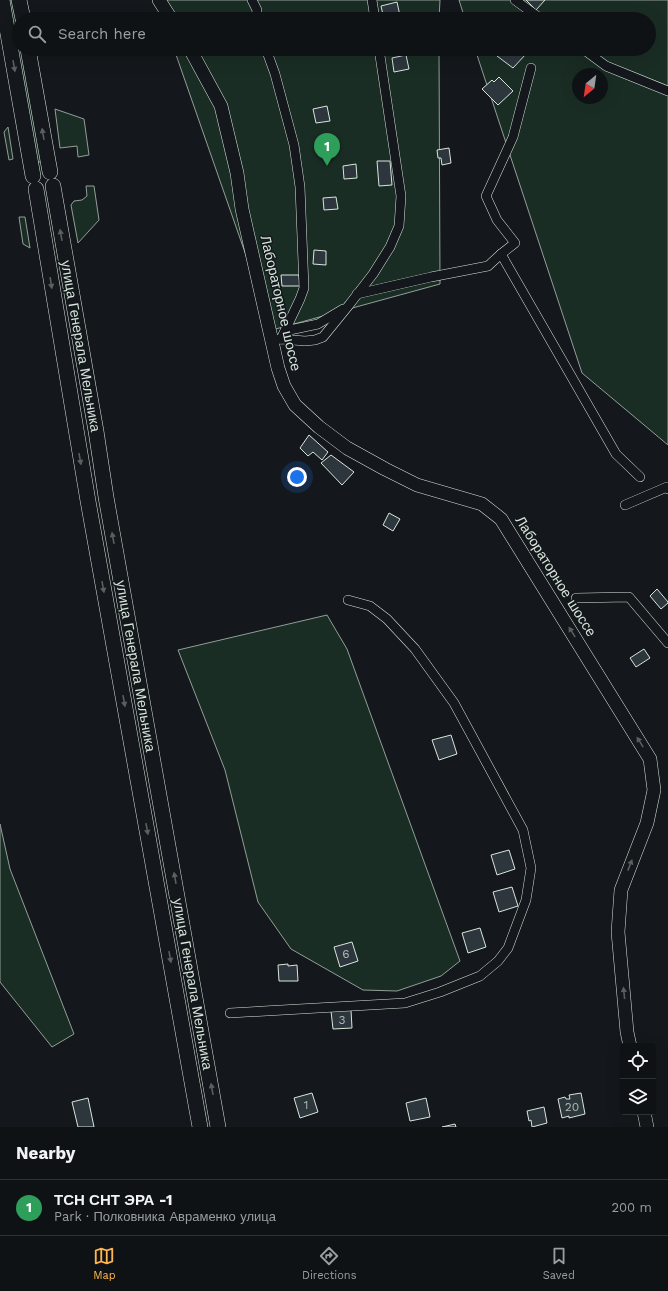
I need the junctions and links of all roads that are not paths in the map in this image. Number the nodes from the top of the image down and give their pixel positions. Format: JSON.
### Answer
{"nodes":[{"id":1,"x":2,"y":0,"type":"edge"},
{"id":2,"x":20,"y":0,"type":"edge"},
{"id":3,"x":159,"y":0,"type":"edge"},
{"id":4,"x":252,"y":0,"type":"edge"},
{"id":5,"x":372,"y":0,"type":"edge"},
{"id":6,"x":515,"y":0,"type":"edge"},
{"id":7,"x":22,"y":12,"type":"edge"},
{"id":8,"x":167,"y":12,"type":"edge"},
{"id":9,"x":257,"y":12,"type":"edge"},
{"id":10,"x":374,"y":12,"type":"edge"},
{"id":11,"x":531,"y":12,"type":"edge"},
{"id":12,"x":12,"y":55,"type":"edge"},
{"id":13,"x":12,"y":56,"type":"edge"},
{"id":14,"x":29,"y":56,"type":"edge"},
{"id":15,"x":194,"y":56,"type":"edge"},
{"id":16,"x":269,"y":56,"type":"edge"},
{"id":17,"x":380,"y":56,"type":"edge"},
{"id":18,"x":592,"y":56,"type":"edge"},
{"id":19,"x":531,"y":68,"type":"dead end"},
{"id":20,"x":668,"y":91,"type":"edge"},
{"id":21,"x":48,"y":157,"type":"junction"},
{"id":22,"x":31,"y":160,"type":"junction"},
{"id":23,"x":56,"y":204,"type":"junction"},
{"id":24,"x":39,"y":206,"type":"junction"},
{"id":25,"x":501,"y":254,"type":"junction"},
{"id":26,"x":358,"y":294,"type":"junction"},
{"id":27,"x":349,"y":305,"type":"junction"},
{"id":28,"x":279,"y":337,"type":"junction"},
{"id":29,"x":640,"y":477,"type":"dead end"},
{"id":30,"x":668,"y":489,"type":"edge"},
{"id":31,"x":625,"y":505,"type":"dead end"},
{"id":32,"x":576,"y":598,"type":"dead end"},
{"id":33,"x":348,"y":600,"type":"dead end"},
{"id":34,"x":668,"y":643,"type":"edge"},
{"id":35,"x":135,"y":659,"type":"junction"},
{"id":36,"x":117,"y":662,"type":"junction"},
{"id":37,"x":230,"y":1013,"type":"dead end"},
{"id":38,"x":629,"y":1043,"type":"edge"},
{"id":39,"x":645,"y":1115,"type":"edge"},
{"id":40,"x":200,"y":1127,"type":"edge"},
{"id":41,"x":218,"y":1127,"type":"edge"},
{"id":42,"x":647,"y":1127,"type":"edge"}],
"edges":[{"from":1,"to":12,"type":"main road","name":"улица Генерала Мельника","one_way":true},
{"from":2,"to":7,"type":"main road"},
{"from":3,"to":8,"type":"main road"},
{"from":4,"to":9,"type":"street"},
{"from":5,"to":10,"type":"street"},
{"from":6,"to":11,"type":"street"},
{"from":13,"to":22,"type":"main road","name":"улица Генерала Мельника","one_way":true},
{"from":21,"to":14,"type":"main road","name":"улица Генерала Мельника","one_way":true},
{"from":15,"to":28,"type":"main road","name":"Лабораторное шоссе"},
{"from":16,"to":28,"type":"street"},
{"from":17,"to":26,"type":"street"},
{"from":18,"to":20,"type":"street"},
{"from":19,"to":25,"type":"street"},
{"from":21,"to":22,"type":"main road"},
{"from":21,"to":23,"type":"main road","name":"улица Генерала Мельника"},
{"from":22,"to":24,"type":"main road","name":"улица Генерала Мельника"},
{"from":23,"to":24,"type":"main road"},
{"from":35,"to":23,"type":"main road","name":"улица Генерала Мельника","one_way":true},
{"from":24,"to":36,"type":"main road","name":"улица Генерала Мельника","one_way":true},
{"from":25,"to":26,"type":"street"},
{"from":25,"to":29,"type":"street"},
{"from":26,"to":27,"type":"street"},
{"from":27,"to":28,"type":"street"},
{"from":27,"to":28,"type":"street"},
{"from":38,"to":28,"type":"main road","name":"Лабораторное шоссе","one_way":true},
{"from":30,"to":31,"type":"street"},
{"from":32,"to":34,"type":"street"},
{"from":33,"to":37,"type":"street"},
{"from":35,"to":36,"type":"main road"},
{"from":41,"to":35,"type":"main road","name":"улица Генерала Мельника","one_way":true},
{"from":36,"to":40,"type":"main road","name":"улица Генерала Мельника","one_way":true},
{"from":39,"to":42,"type":"main road"}]}
